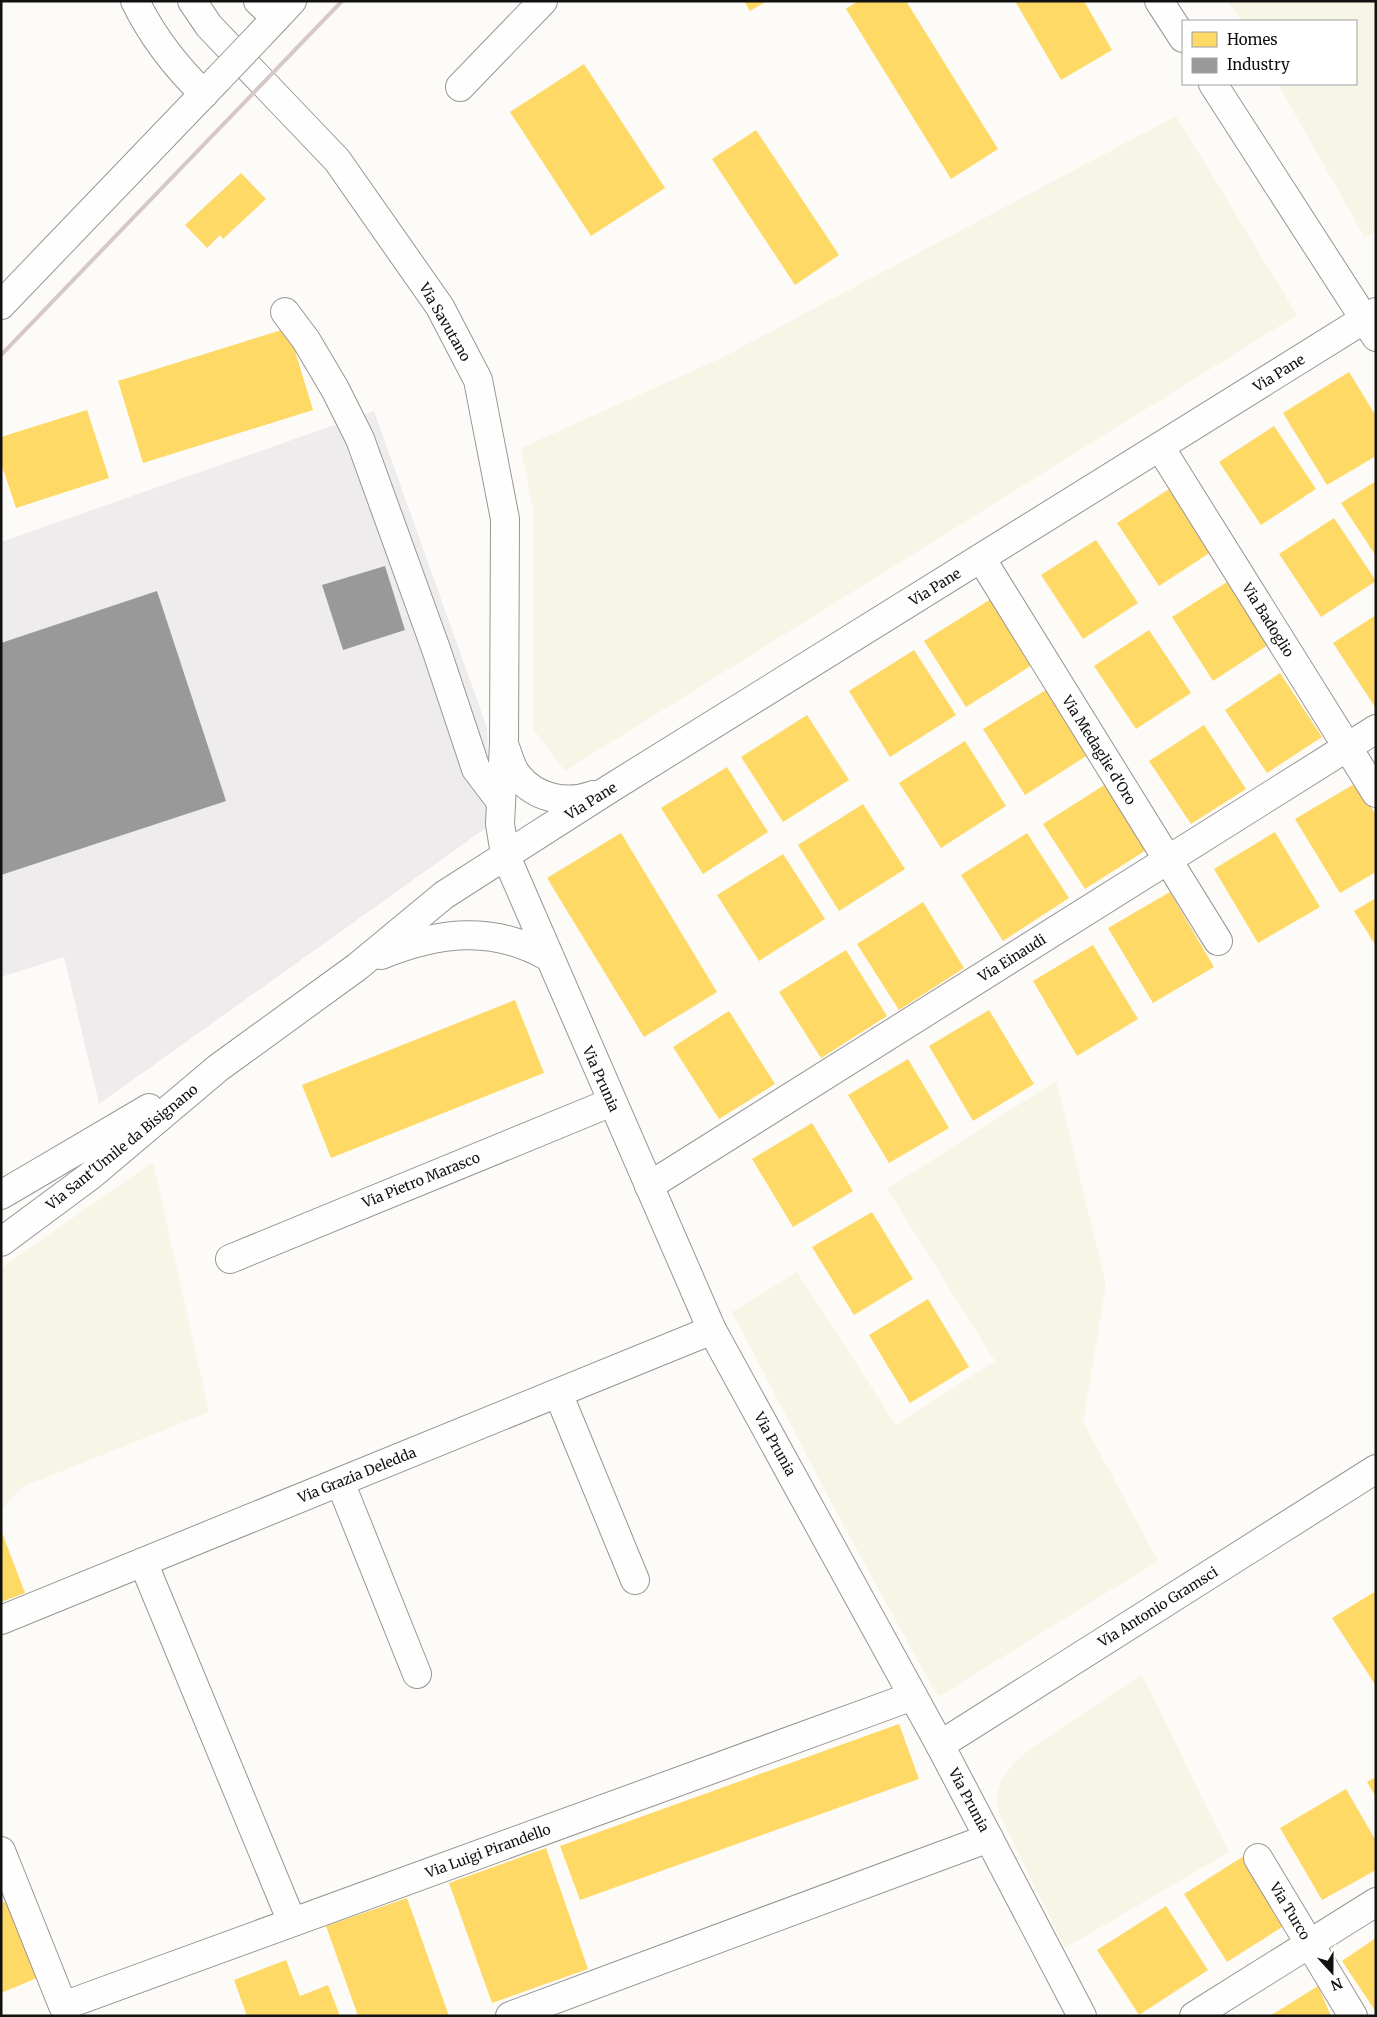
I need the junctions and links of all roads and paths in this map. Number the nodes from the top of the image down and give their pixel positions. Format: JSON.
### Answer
{"nodes":[{"id":1,"x":135,"y":1,"type":"edge"},
{"id":2,"x":192,"y":1,"type":"edge"},
{"id":3,"x":543,"y":1,"type":"edge"},
{"id":4,"x":1160,"y":1,"type":"edge"},
{"id":5,"x":272,"y":14,"type":"edge"},
{"id":6,"x":1182,"y":36,"type":"edge"},
{"id":7,"x":1214,"y":85,"type":"edge"},
{"id":8,"x":211,"y":86,"type":"junction"},
{"id":9,"x":460,"y":86,"type":"dead end"},
{"id":10,"x":1,"y":305,"type":"edge"},
{"id":11,"x":285,"y":312,"type":"dead end"},
{"id":12,"x":1372,"y":323,"type":"edge"},
{"id":13,"x":1160,"y":447,"type":"junction"},
{"id":14,"x":981,"y":558,"type":"junction"},
{"id":15,"x":1376,"y":729,"type":"edge"},
{"id":16,"x":504,"y":732,"type":"junction"},
{"id":17,"x":1347,"y":747,"type":"junction"},
{"id":18,"x":611,"y":788,"type":"junction"},
{"id":19,"x":1376,"y":792,"type":"edge"},
{"id":20,"x":501,"y":802,"type":"junction"},
{"id":21,"x":505,"y":854,"type":"junction"},
{"id":22,"x":1168,"y":860,"type":"junction"},
{"id":23,"x":1218,"y":941,"type":"dead end"},
{"id":24,"x":548,"y":956,"type":"junction"},
{"id":25,"x":357,"y":967,"type":"junction"},
{"id":26,"x":218,"y":1068,"type":"junction"},
{"id":27,"x":612,"y":1102,"type":"junction"},
{"id":28,"x":649,"y":1186,"type":"junction"},
{"id":29,"x":1,"y":1195,"type":"edge"},
{"id":30,"x":1,"y":1242,"type":"edge"},
{"id":31,"x":230,"y":1258,"type":"dead end"},
{"id":32,"x":712,"y":1330,"type":"junction"},
{"id":33,"x":558,"y":1392,"type":"junction"},
{"id":34,"x":1376,"y":1469,"type":"edge"},
{"id":35,"x":340,"y":1482,"type":"junction"},
{"id":36,"x":143,"y":1562,"type":"junction"},
{"id":37,"x":635,"y":1580,"type":"dead end"},
{"id":38,"x":1,"y":1620,"type":"edge"},
{"id":39,"x":418,"y":1674,"type":"dead end"},
{"id":40,"x":913,"y":1696,"type":"junction"},
{"id":41,"x":940,"y":1745,"type":"junction"},
{"id":42,"x":989,"y":1838,"type":"junction"},
{"id":43,"x":1,"y":1852,"type":"edge"},
{"id":44,"x":1258,"y":1858,"type":"dead end"},
{"id":45,"x":1376,"y":1902,"type":"edge"},
{"id":46,"x":292,"y":1922,"type":"junction"},
{"id":47,"x":1310,"y":1943,"type":"junction"},
{"id":48,"x":510,"y":2016,"type":"edge"},
{"id":49,"x":1082,"y":2016,"type":"edge"},
{"id":50,"x":1194,"y":2016,"type":"edge"},
{"id":51,"x":1354,"y":2016,"type":"edge"}],
"edges":[{"from":1,"to":8,"type":"street"},
{"from":2,"to":16,"type":"street","name":"Via Savutano"},
{"from":3,"to":9,"type":"street"},
{"from":4,"to":6,"type":"street"},
{"from":5,"to":8,"type":"street","bridge":true},
{"from":7,"to":12,"type":"street"},
{"from":8,"to":10,"type":"street"},
{"from":11,"to":20,"type":"street"},
{"from":12,"to":13,"type":"street","name":"Via Pane"},
{"from":13,"to":14,"type":"street","name":"Via Pane"},
{"from":13,"to":17,"type":"street","name":"Via Badoglio"},
{"from":14,"to":18,"type":"street","name":"Via Pane"},
{"from":14,"to":22,"type":"street","name":"Via Medaglie d'Oro"},
{"from":15,"to":17,"type":"street","name":"Via Einaudi"},
{"from":16,"to":18,"type":"street"},
{"from":16,"to":20,"type":"street","name":"Via Savutano"},
{"from":17,"to":19,"type":"street","name":"Via Badoglio"},
{"from":17,"to":22,"type":"street","name":"Via Einaudi"},
{"from":18,"to":21,"type":"street","name":"Via Pane"},
{"from":20,"to":21,"type":"street","name":"Via Prunia"},
{"from":21,"to":24,"type":"street","name":"Via Prunia"},
{"from":21,"to":25,"type":"street","name":"Via Pane"},
{"from":22,"to":23,"type":"street","name":"Via Medaglie d'Oro"},
{"from":22,"to":28,"type":"street","name":"Via Einaudi"},
{"from":24,"to":25,"type":"street"},
{"from":24,"to":27,"type":"street","name":"Via Prunia"},
{"from":25,"to":26,"type":"street","name":"Via Sant'Umile da Bisignano"},
{"from":26,"to":29,"type":"street","name":"Via Sant'Umile da Bisignano"},
{"from":26,"to":30,"type":"street","name":"Via Sant'Umile da Bisignano"},
{"from":27,"to":28,"type":"street","name":"Via Prunia"},
{"from":27,"to":31,"type":"street","name":"Via Pietro Marasco"},
{"from":28,"to":32,"type":"street","name":"Via Prunia"},
{"from":32,"to":33,"type":"street","name":"Via Grazia Deledda"},
{"from":32,"to":40,"type":"street","name":"Via Prunia"},
{"from":33,"to":35,"type":"street","name":"Via Grazia Deledda"},
{"from":33,"to":37,"type":"street"},
{"from":34,"to":41,"type":"street","name":"Via Antonio Gramsci"},
{"from":35,"to":36,"type":"street","name":"Via Grazia Deledda"},
{"from":35,"to":39,"type":"street"},
{"from":36,"to":38,"type":"street","name":"Via Grazia Deledda"},
{"from":36,"to":46,"type":"street"},
{"from":40,"to":41,"type":"street","name":"Via Prunia"},
{"from":40,"to":46,"type":"street","name":"Via Luigi Pirandello"},
{"from":41,"to":42,"type":"street","name":"Via Prunia"},
{"from":42,"to":48,"type":"street"},
{"from":42,"to":49,"type":"street","name":"Via Prunia"},
{"from":43,"to":46,"type":"street","name":"Via Luigi Pirandello"},
{"from":44,"to":47,"type":"street","name":"Via Turco"},
{"from":45,"to":47,"type":"street"},
{"from":47,"to":50,"type":"street"},
{"from":47,"to":51,"type":"street","name":"Via Turco"}]}
